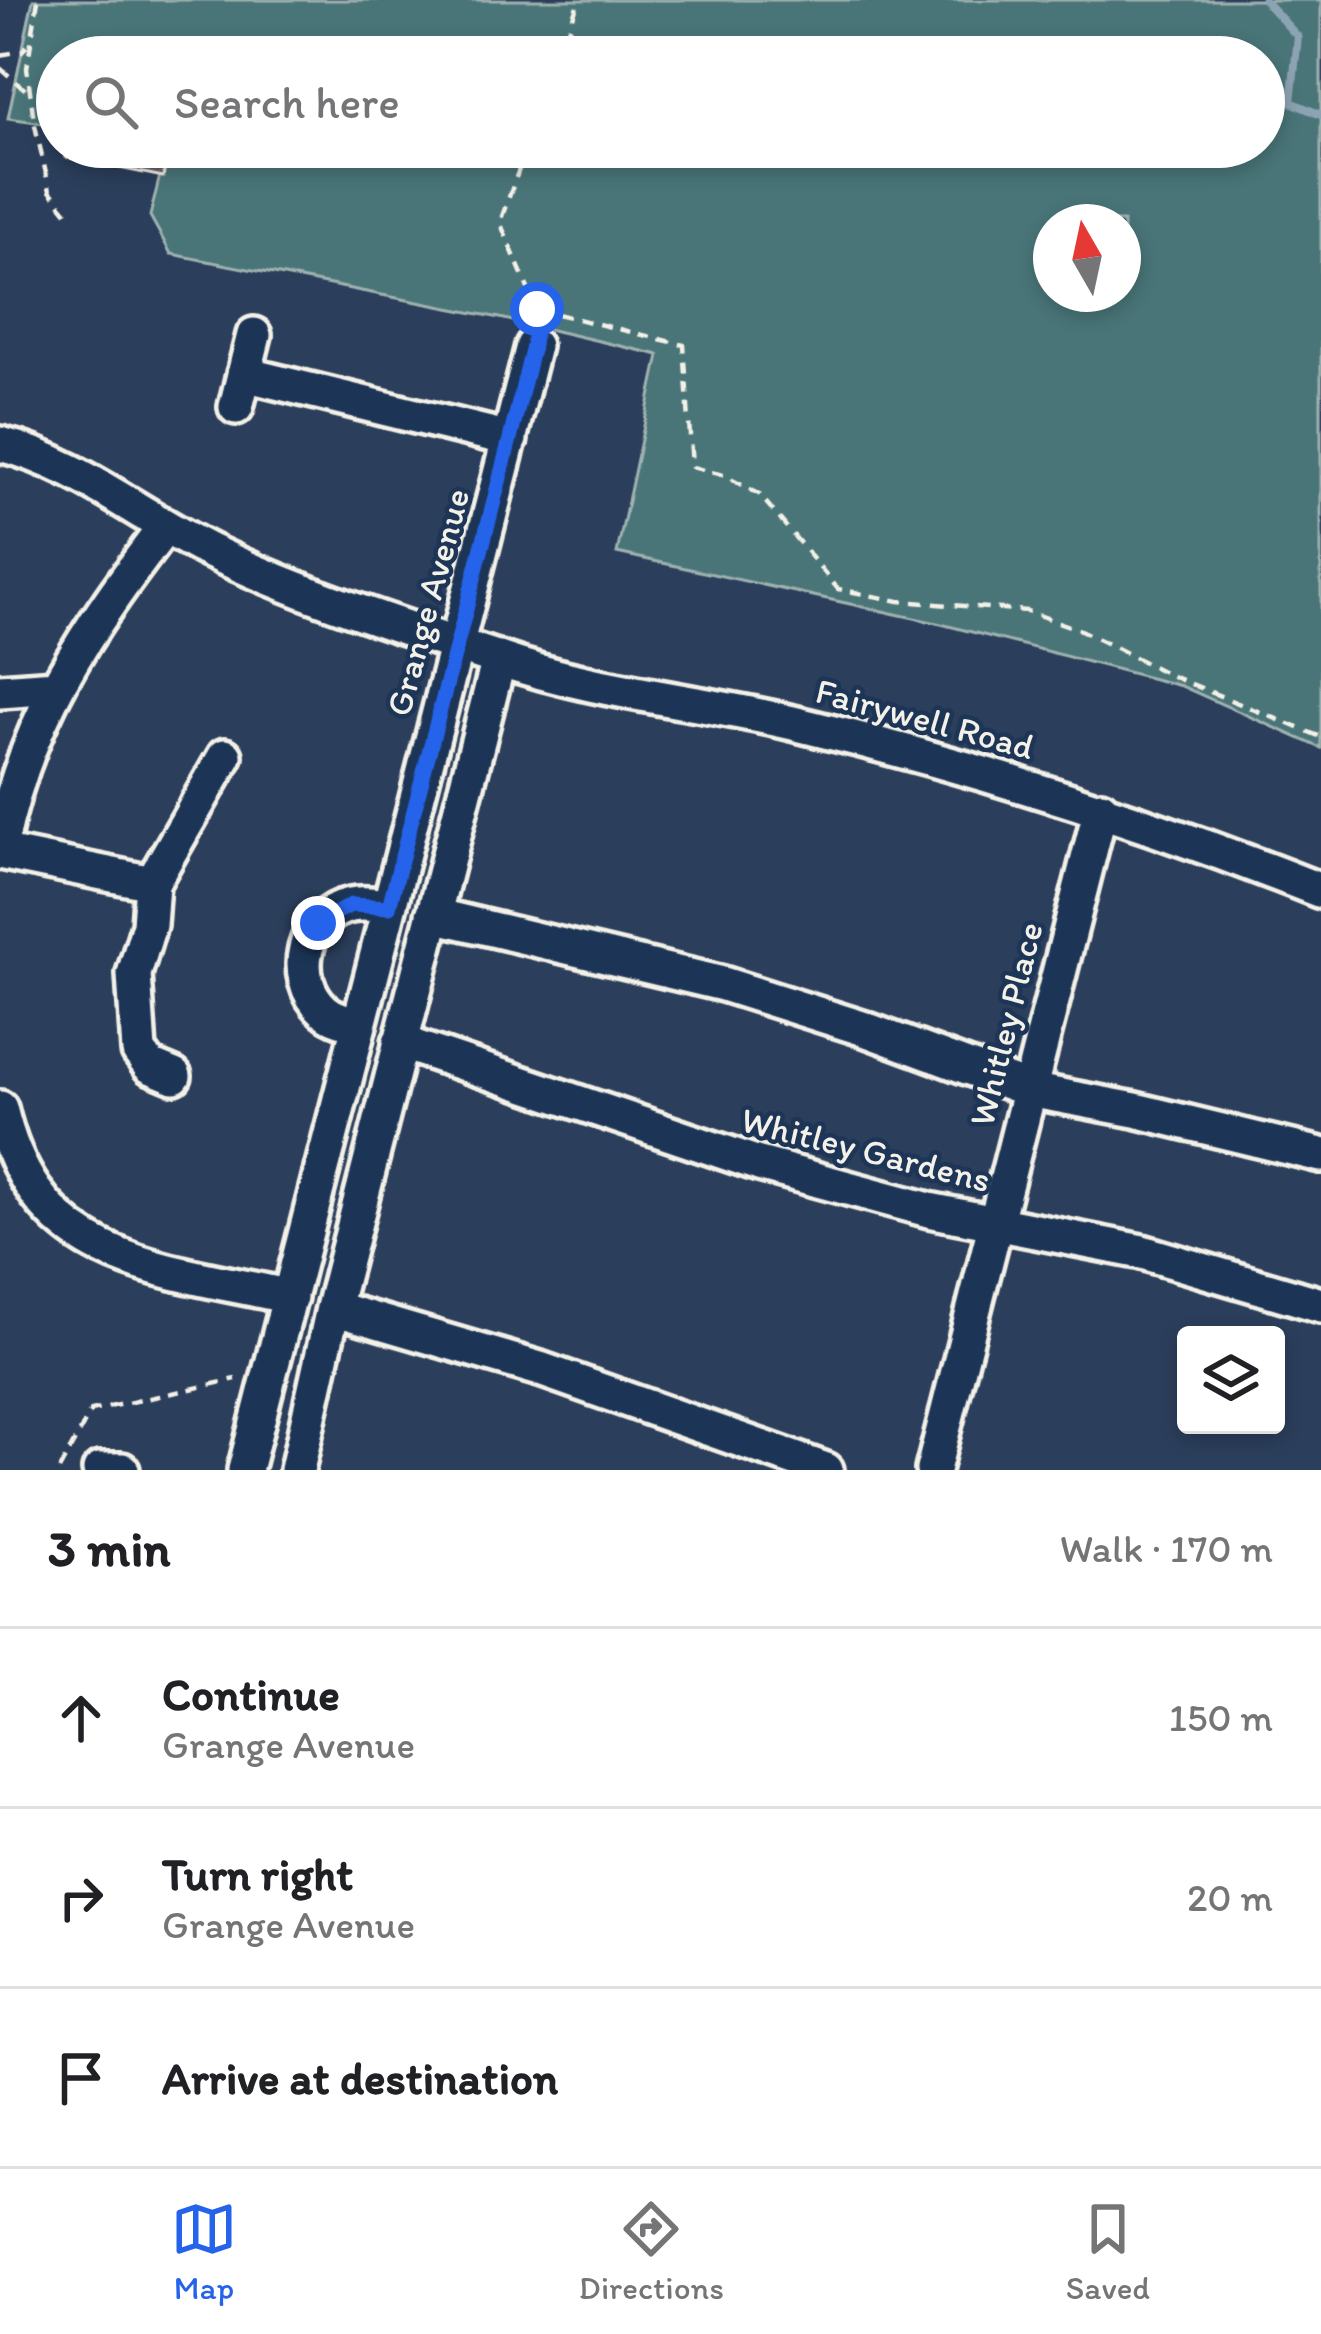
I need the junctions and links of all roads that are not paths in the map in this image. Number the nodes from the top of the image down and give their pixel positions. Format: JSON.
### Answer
{"nodes":[{"id":1,"x":254,"y":334,"type":"dead end"},
{"id":2,"x":533,"y":346,"type":"road end"},
{"id":3,"x":510,"y":439,"type":"junction"},
{"id":4,"x":0,"y":444,"type":"edge"},
{"id":5,"x":165,"y":526,"type":"junction"},
{"id":6,"x":457,"y":643,"type":"junction"},
{"id":7,"x":499,"y":659,"type":"junction"},
{"id":8,"x":56,"y":687,"type":"junction"},
{"id":9,"x":0,"y":691,"type":"edge"},
{"id":10,"x":225,"y":757,"type":"dead end"},
{"id":11,"x":1101,"y":808,"type":"junction"},
{"id":12,"x":2,"y":835,"type":"edge"},
{"id":13,"x":152,"y":883,"type":"junction"},
{"id":14,"x":1321,"y":891,"type":"edge"},
{"id":15,"x":392,"y":892,"type":"junction"},
{"id":16,"x":436,"y":902,"type":"junction"},
{"id":17,"x":357,"y":1033,"type":"junction"},
{"id":18,"x":399,"y":1048,"type":"junction"},
{"id":19,"x":174,"y":1076,"type":"dead end"},
{"id":20,"x":1029,"y":1090,"type":"junction"},
{"id":21,"x":0,"y":1108,"type":"edge"},
{"id":22,"x":1321,"y":1154,"type":"edge"},
{"id":23,"x":995,"y":1223,"type":"junction"},
{"id":24,"x":298,"y":1263,"type":"junction"},
{"id":25,"x":342,"y":1274,"type":"junction"},
{"id":26,"x":290,"y":1297,"type":"junction"},
{"id":27,"x":1321,"y":1305,"type":"edge"},
{"id":28,"x":333,"y":1308,"type":"junction"},
{"id":29,"x":281,"y":1330,"type":"junction"},
{"id":30,"x":325,"y":1342,"type":"junction"},
{"id":31,"x":100,"y":1470,"type":"edge"},
{"id":32,"x":122,"y":1470,"type":"edge"},
{"id":33,"x":244,"y":1470,"type":"edge"},
{"id":34,"x":297,"y":1470,"type":"edge"},
{"id":35,"x":826,"y":1470,"type":"edge"},
{"id":36,"x":933,"y":1470,"type":"edge"}],
"edges":[{"from":1,"to":3,"type":"street"},
{"from":2,"to":3,"type":"street","name":"Grange Avenue"},
{"from":3,"to":6,"type":"street","name":"Grange Avenue"},
{"from":4,"to":5,"type":"street","name":"Fairywell Road"},
{"from":5,"to":6,"type":"street","name":"Fairywell Road"},
{"from":5,"to":8,"type":"street"},
{"from":6,"to":7,"type":"street","name":"Fairywell Road"},
{"from":6,"to":15,"type":"street","name":"Grange Avenue"},
{"from":7,"to":11,"type":"street","name":"Fairywell Road"},
{"from":7,"to":16,"type":"street"},
{"from":8,"to":9,"type":"street"},
{"from":8,"to":12,"type":"street"},
{"from":10,"to":13,"type":"street"},
{"from":11,"to":14,"type":"street","name":"Fairywell Road"},
{"from":11,"to":20,"type":"street","name":"Whitley Place"},
{"from":12,"to":13,"type":"street"},
{"from":13,"to":19,"type":"street"},
{"from":15,"to":16,"type":"street"},
{"from":15,"to":17,"type":"street","name":"Grange Avenue"},
{"from":15,"to":17,"type":"street"},
{"from":16,"to":18,"type":"street"},
{"from":16,"to":20,"type":"street"},
{"from":17,"to":18,"type":"street"},
{"from":17,"to":24,"type":"street","name":"Grange Avenue"},
{"from":18,"to":23,"type":"street","name":"Whitley Gardens"},
{"from":18,"to":25,"type":"street"},
{"from":20,"to":22,"type":"street"},
{"from":20,"to":23,"type":"street","name":"Whitley Place"},
{"from":21,"to":26,"type":"street"},
{"from":23,"to":27,"type":"street","name":"Whitley Gardens"},
{"from":23,"to":36,"type":"street","name":"Whitley Place"},
{"from":24,"to":25,"type":"street"},
{"from":24,"to":26,"type":"street","name":"Grange Avenue"},
{"from":25,"to":28,"type":"street"},
{"from":26,"to":29,"type":"street","name":"Grange Avenue"},
{"from":28,"to":30,"type":"street"},
{"from":28,"to":35,"type":"street"},
{"from":29,"to":30,"type":"street"},
{"from":29,"to":33,"type":"street","name":"Grange Avenue"},
{"from":30,"to":34,"type":"street"},
{"from":31,"to":32,"type":"street"}]}
